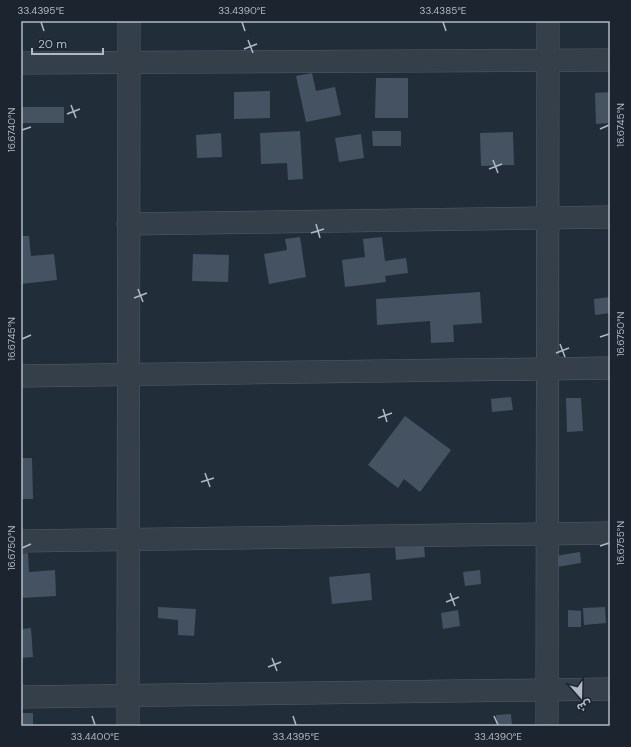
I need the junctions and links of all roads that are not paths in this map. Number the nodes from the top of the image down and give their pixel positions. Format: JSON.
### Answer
{"nodes":[{"id":1,"x":129,"y":21,"type":"edge"},
{"id":2,"x":548,"y":21,"type":"edge"},
{"id":3,"x":610,"y":60,"type":"edge"},
{"id":4,"x":548,"y":61,"type":"junction"},
{"id":5,"x":129,"y":62,"type":"junction"},
{"id":6,"x":21,"y":63,"type":"edge"},
{"id":7,"x":610,"y":217,"type":"edge"},
{"id":8,"x":547,"y":218,"type":"junction"},
{"id":9,"x":128,"y":224,"type":"junction"},
{"id":10,"x":610,"y":368,"type":"edge"},
{"id":11,"x":547,"y":369,"type":"junction"},
{"id":12,"x":128,"y":374,"type":"junction"},
{"id":13,"x":21,"y":376,"type":"edge"},
{"id":14,"x":610,"y":533,"type":"edge"},
{"id":15,"x":547,"y":534,"type":"junction"},
{"id":16,"x":128,"y":540,"type":"junction"},
{"id":17,"x":21,"y":541,"type":"edge"},
{"id":18,"x":610,"y":689,"type":"edge"},
{"id":19,"x":547,"y":690,"type":"junction"},
{"id":20,"x":128,"y":696,"type":"junction"},
{"id":21,"x":21,"y":697,"type":"edge"},
{"id":22,"x":128,"y":726,"type":"edge"},
{"id":23,"x":547,"y":726,"type":"edge"}],
"edges":[{"from":1,"to":5,"type":"street"},
{"from":2,"to":4,"type":"street"},
{"from":3,"to":4,"type":"street"},
{"from":4,"to":5,"type":"street"},
{"from":4,"to":8,"type":"street"},
{"from":5,"to":6,"type":"street"},
{"from":5,"to":9,"type":"street"},
{"from":7,"to":8,"type":"street"},
{"from":8,"to":9,"type":"street"},
{"from":8,"to":11,"type":"street"},
{"from":9,"to":12,"type":"street"},
{"from":10,"to":11,"type":"street"},
{"from":11,"to":12,"type":"street"},
{"from":11,"to":15,"type":"street"},
{"from":12,"to":13,"type":"street"},
{"from":12,"to":16,"type":"street"},
{"from":14,"to":15,"type":"street"},
{"from":15,"to":16,"type":"street"},
{"from":15,"to":19,"type":"street"},
{"from":16,"to":17,"type":"street"},
{"from":16,"to":20,"type":"street"},
{"from":18,"to":19,"type":"street"},
{"from":19,"to":20,"type":"street"},
{"from":19,"to":23,"type":"street"},
{"from":20,"to":21,"type":"street"},
{"from":20,"to":22,"type":"street"}]}
